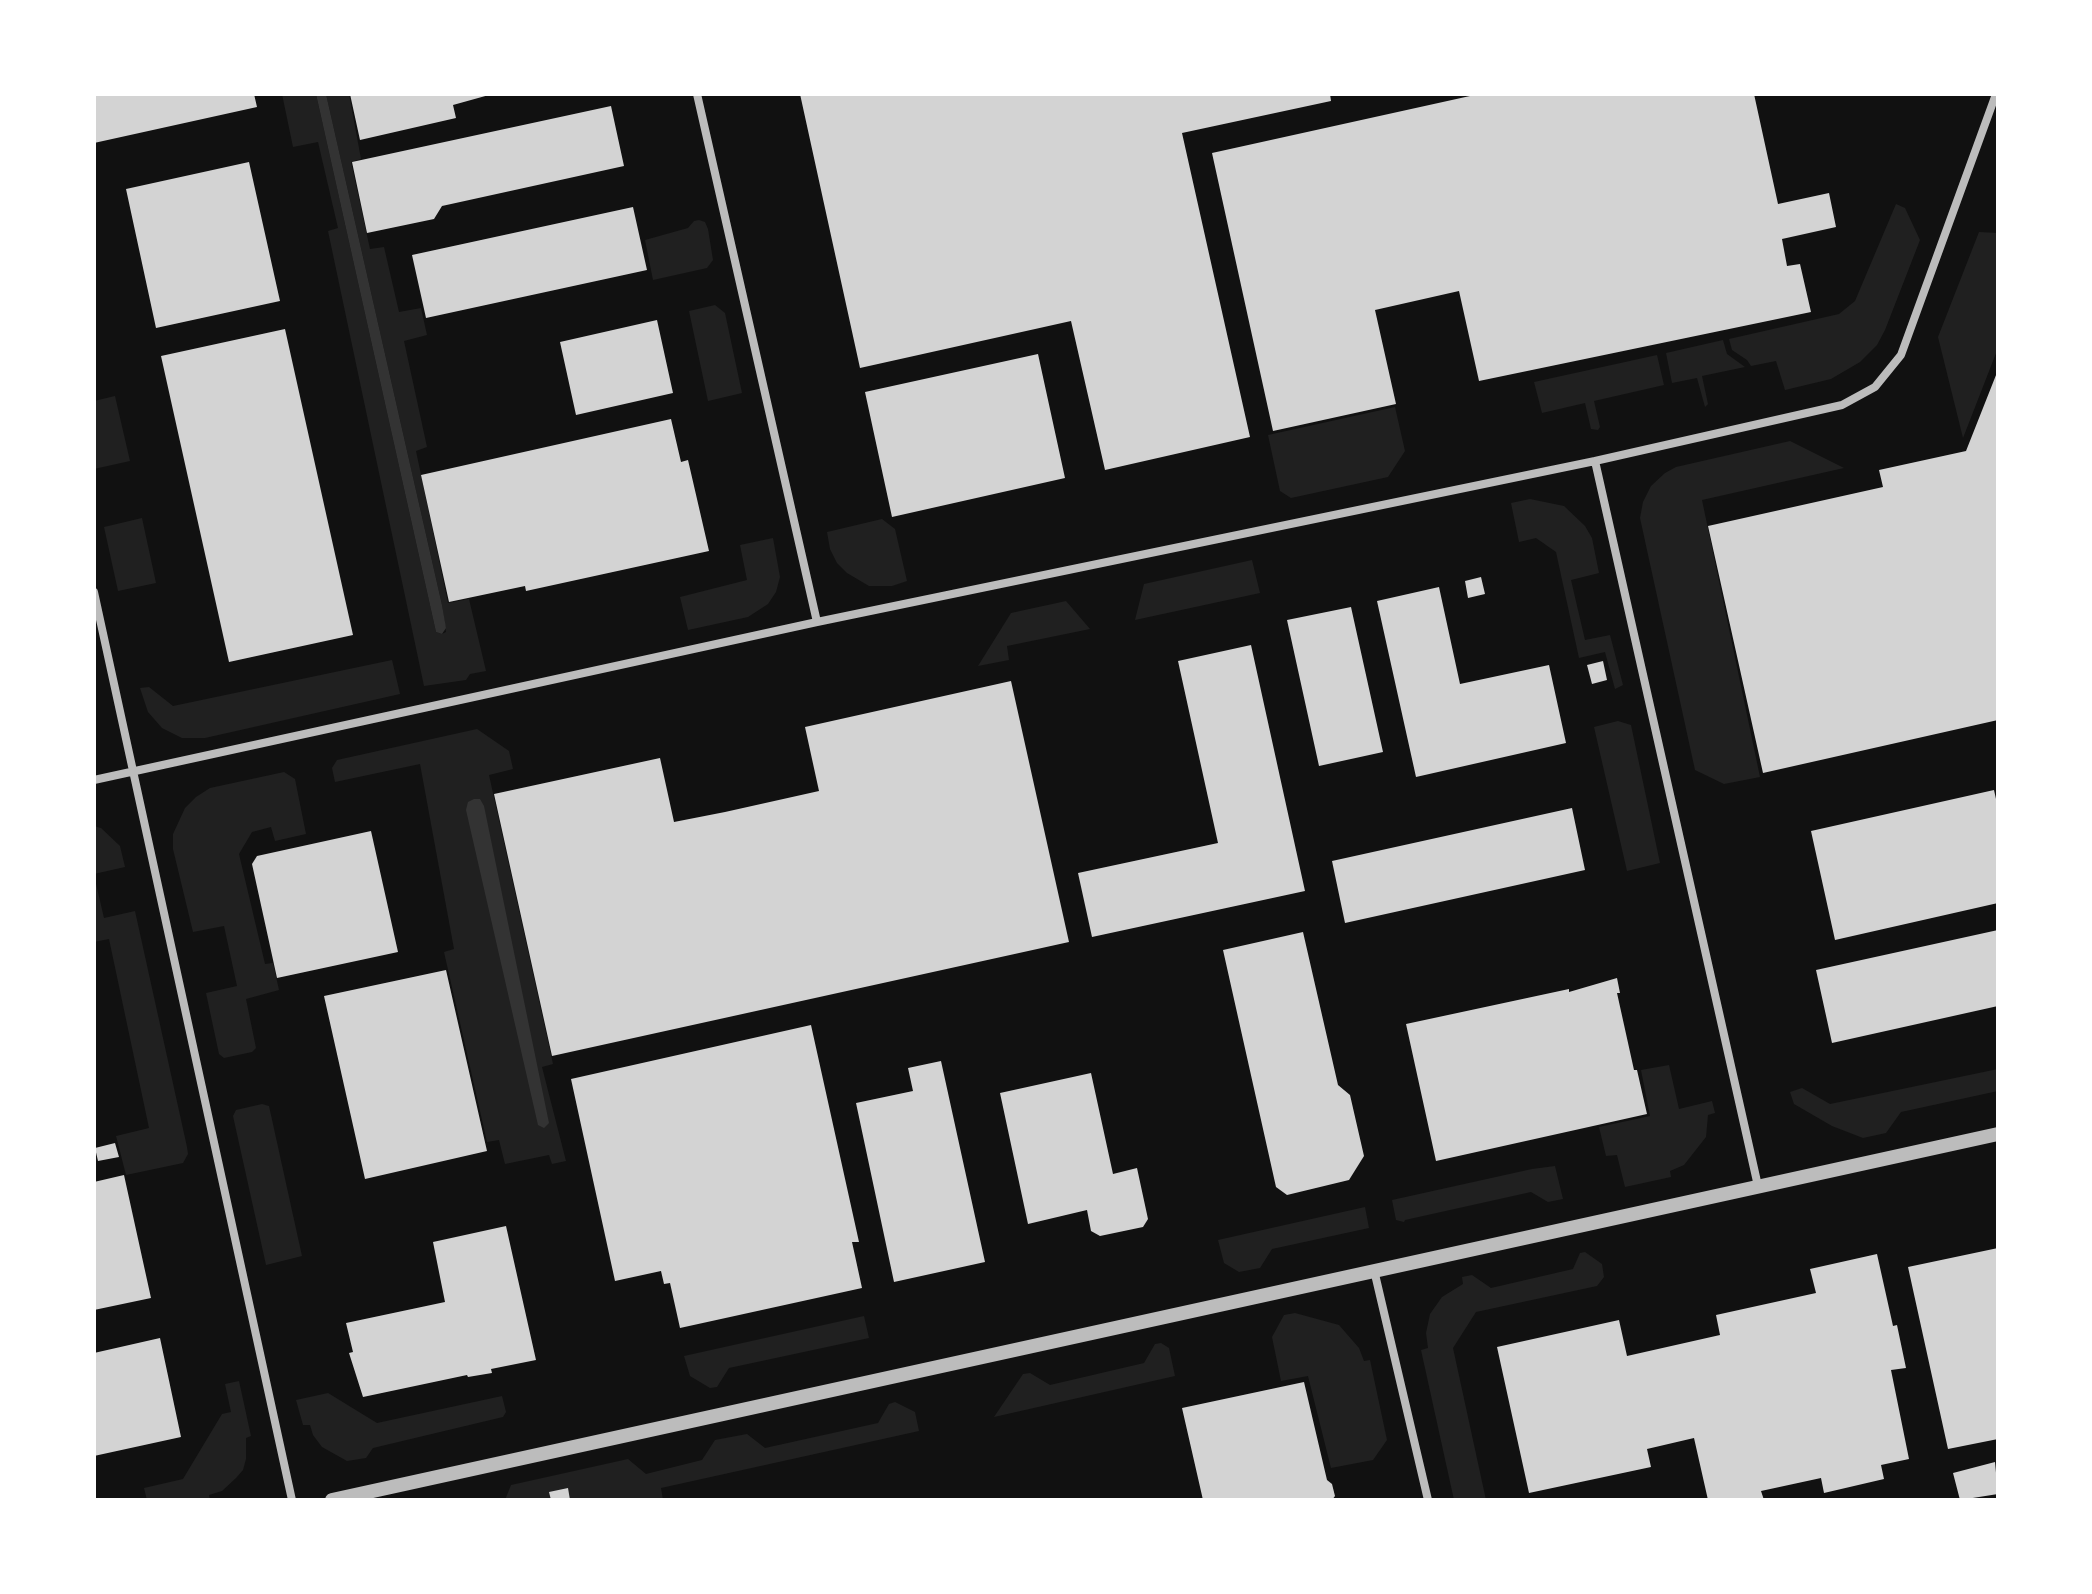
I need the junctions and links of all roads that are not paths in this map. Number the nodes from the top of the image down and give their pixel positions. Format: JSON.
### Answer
{"nodes":[{"id":1,"x":697,"y":94,"type":"edge"},
{"id":2,"x":1996,"y":94,"type":"edge"},
{"id":3,"x":1595,"y":461,"type":"junction"},
{"id":4,"x":94,"y":592,"type":"edge"},
{"id":5,"x":817,"y":622,"type":"junction"},
{"id":6,"x":134,"y":771,"type":"junction"},
{"id":7,"x":94,"y":780,"type":"edge"},
{"id":8,"x":1998,"y":1134,"type":"edge"},
{"id":9,"x":1758,"y":1186,"type":"junction"},
{"id":10,"x":1374,"y":1270,"type":"junction"},
{"id":11,"x":292,"y":1500,"type":"edge"},
{"id":12,"x":332,"y":1500,"type":"edge"},
{"id":13,"x":1428,"y":1500,"type":"edge"}],
"edges":[{"from":1,"to":5,"type":"street"},
{"from":2,"to":3,"type":"street"},
{"from":3,"to":5,"type":"street"},
{"from":3,"to":9,"type":"street"},
{"from":4,"to":6,"type":"street"},
{"from":5,"to":6,"type":"street"},
{"from":6,"to":7,"type":"street"},
{"from":6,"to":11,"type":"street"},
{"from":8,"to":9,"type":"street"},
{"from":9,"to":10,"type":"street"},
{"from":10,"to":12,"type":"street"},
{"from":10,"to":13,"type":"street"}]}
